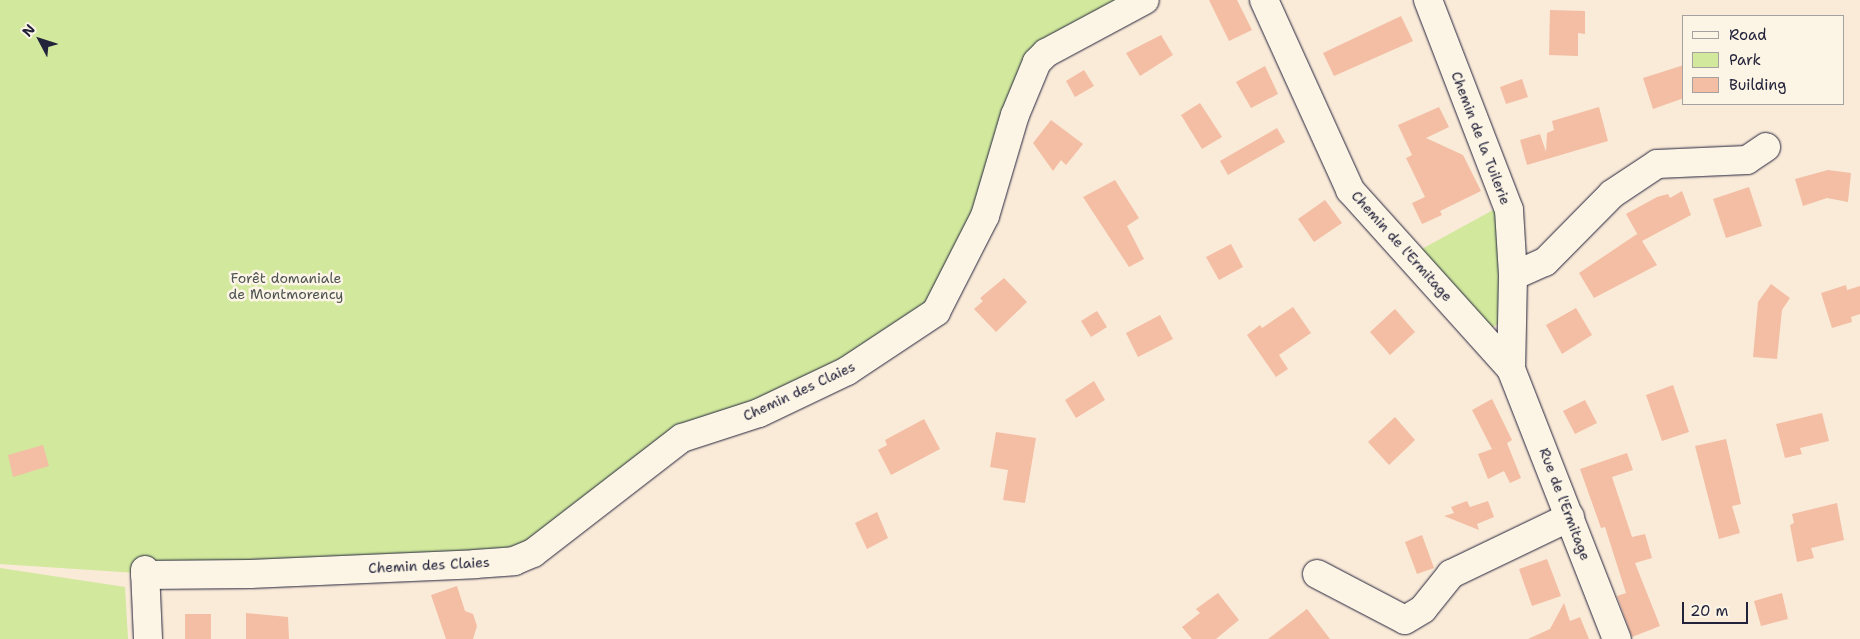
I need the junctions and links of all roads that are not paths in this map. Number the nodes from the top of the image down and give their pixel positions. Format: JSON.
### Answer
{"nodes":[{"id":1,"x":1145,"y":0,"type":"edge"},
{"id":2,"x":1264,"y":0,"type":"edge"},
{"id":3,"x":1428,"y":0,"type":"edge"},
{"id":4,"x":1766,"y":147,"type":"dead end"},
{"id":5,"x":1513,"y":276,"type":"junction"},
{"id":6,"x":1512,"y":325,"type":"junction"},
{"id":7,"x":1484,"y":339,"type":"junction"},
{"id":8,"x":1511,"y":369,"type":"junction"},
{"id":9,"x":1570,"y":517,"type":"junction"},
{"id":10,"x":1316,"y":574,"type":"dead end"},
{"id":11,"x":1408,"y":630,"type":"edge"},
{"id":12,"x":148,"y":639,"type":"edge"},
{"id":13,"x":1617,"y":639,"type":"edge"}],
"edges":[{"from":1,"to":12,"type":"street","name":"Chemin des Claies"},
{"from":2,"to":7,"type":"street","name":"Chemin de l'Ermitage"},
{"from":3,"to":5,"type":"street","name":"Chemin de la Tuilerie"},
{"from":4,"to":5,"type":"street"},
{"from":5,"to":6,"type":"street","name":"Chemin de la Tuilerie"},
{"from":6,"to":7,"type":"street"},
{"from":6,"to":8,"type":"street","name":"Chemin de la Tuilerie"},
{"from":7,"to":8,"type":"street","name":"Chemin de l'Ermitage"},
{"from":8,"to":9,"type":"street","name":"Rue de l'Ermitage"},
{"from":9,"to":11,"type":"street"},
{"from":9,"to":13,"type":"street","name":"Rue de l'Ermitage"},
{"from":10,"to":11,"type":"street"}]}
